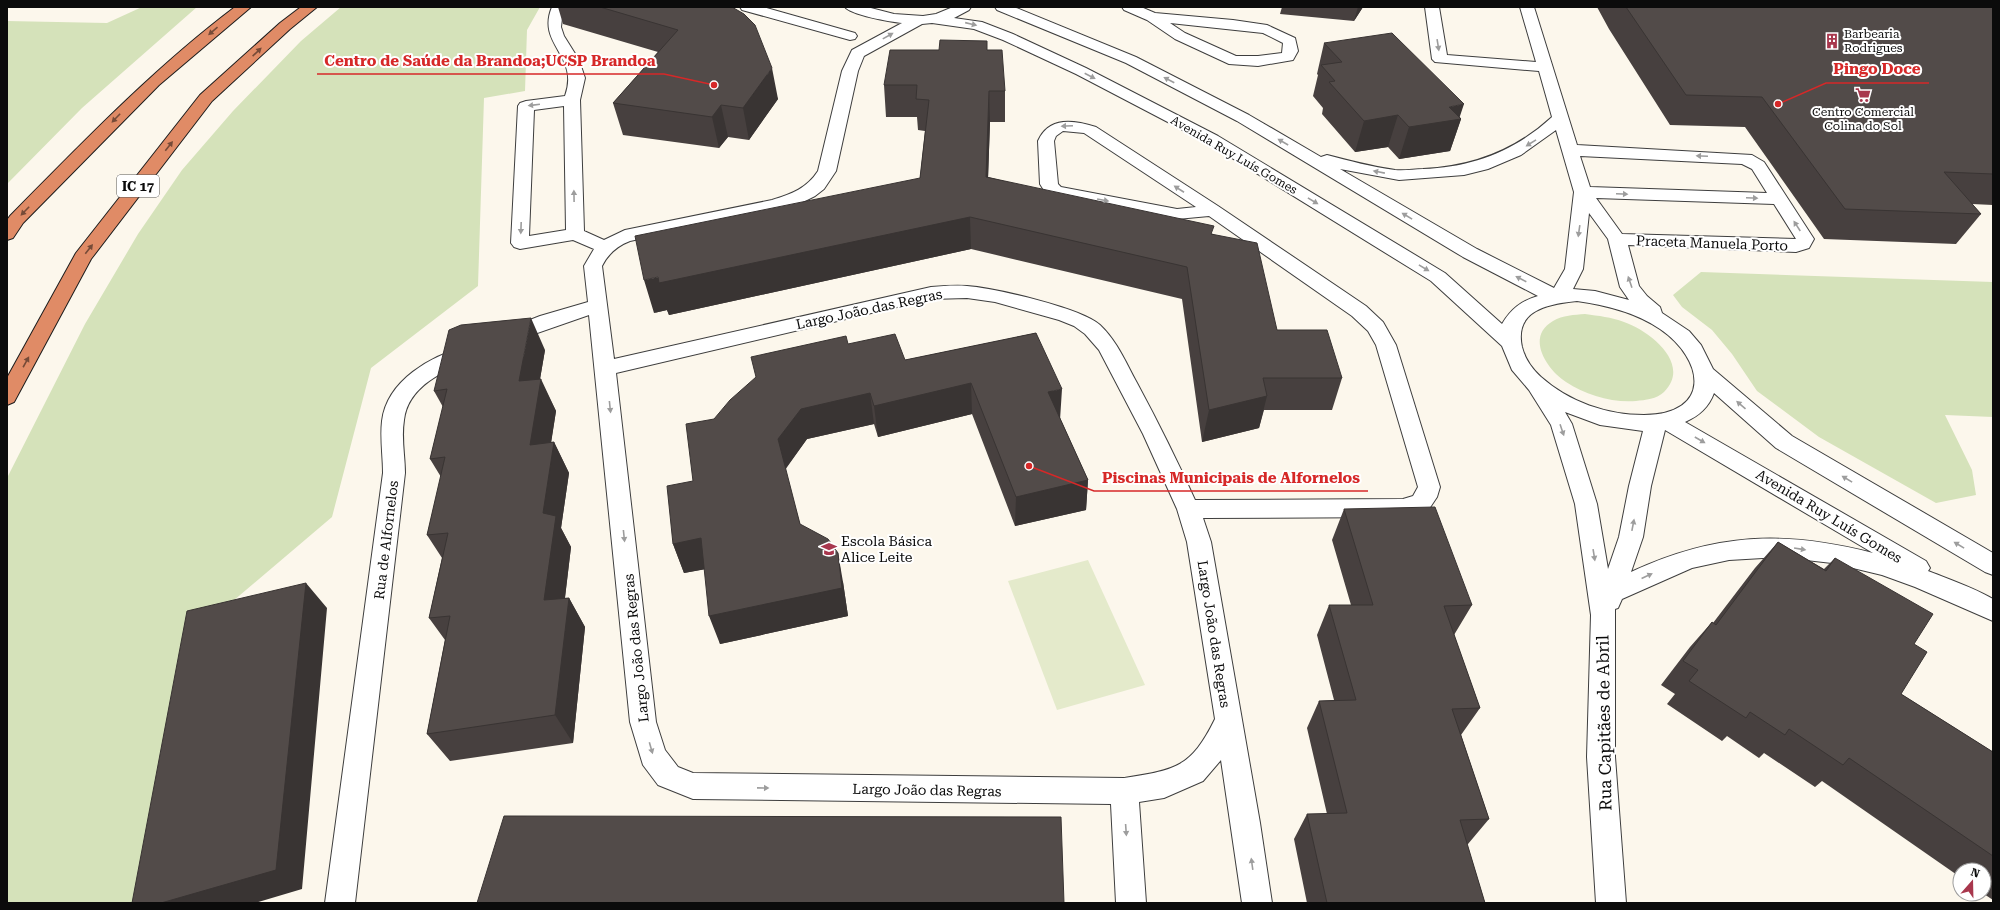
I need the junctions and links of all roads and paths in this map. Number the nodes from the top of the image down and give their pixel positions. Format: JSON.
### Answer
{"nodes":[{"id":1,"x":244,"y":7,"type":"edge"},
{"id":2,"x":310,"y":7,"type":"edge"},
{"id":3,"x":559,"y":7,"type":"edge"},
{"id":4,"x":747,"y":7,"type":"edge"},
{"id":5,"x":964,"y":7,"type":"edge"},
{"id":6,"x":1002,"y":7,"type":"edge"},
{"id":7,"x":1130,"y":7,"type":"edge"},
{"id":8,"x":1432,"y":7,"type":"edge"},
{"id":9,"x":1527,"y":7,"type":"edge"},
{"id":10,"x":854,"y":8,"type":"edge"},
{"id":11,"x":1152,"y":17,"type":"junction"},
{"id":12,"x":926,"y":20,"type":"junction"},
{"id":13,"x":850,"y":36,"type":"junction"},
{"id":14,"x":857,"y":53,"type":"junction"},
{"id":15,"x":1546,"y":67,"type":"junction"},
{"id":16,"x":572,"y":100,"type":"junction"},
{"id":17,"x":1560,"y":118,"type":"junction"},
{"id":18,"x":1570,"y":150,"type":"junction"},
{"id":19,"x":1304,"y":155,"type":"junction"},
{"id":20,"x":1583,"y":192,"type":"junction"},
{"id":21,"x":1780,"y":199,"type":"junction"},
{"id":22,"x":1212,"y":210,"type":"junction"},
{"id":23,"x":7,"y":234,"type":"edge"},
{"id":24,"x":575,"y":234,"type":"junction"},
{"id":25,"x":1617,"y":239,"type":"junction"},
{"id":26,"x":605,"y":247,"type":"junction"},
{"id":27,"x":1558,"y":296,"type":"junction"},
{"id":28,"x":598,"y":305,"type":"junction"},
{"id":29,"x":1664,"y":322,"type":"junction"},
{"id":30,"x":1509,"y":341,"type":"junction"},
{"id":31,"x":606,"y":368,"type":"junction"},
{"id":32,"x":1705,"y":373,"type":"junction"},
{"id":33,"x":1536,"y":384,"type":"junction"},
{"id":34,"x":7,"y":396,"type":"edge"},
{"id":35,"x":1661,"y":422,"type":"junction"},
{"id":36,"x":1188,"y":509,"type":"junction"},
{"id":37,"x":1990,"y":557,"type":"edge"},
{"id":38,"x":1607,"y":604,"type":"junction"},
{"id":39,"x":1984,"y":607,"type":"edge"},
{"id":40,"x":1228,"y":719,"type":"junction"},
{"id":41,"x":1124,"y":791,"type":"junction"},
{"id":42,"x":340,"y":903,"type":"edge"},
{"id":43,"x":1131,"y":903,"type":"edge"},
{"id":44,"x":1257,"y":903,"type":"edge"},
{"id":45,"x":1611,"y":903,"type":"edge"}],
"edges":[{"from":1,"to":23,"type":"highway","one_way":true},
{"from":34,"to":2,"type":"highway","number":"IC 17","one_way":true},
{"from":3,"to":16,"type":"street"},
{"from":4,"to":13,"type":"street"},
{"from":5,"to":12,"type":"street"},
{"from":19,"to":6,"type":"street","one_way":true},
{"from":7,"to":11,"type":"street"},
{"from":8,"to":15,"type":"street","one_way":true},
{"from":9,"to":15,"type":"street"},
{"from":10,"to":12,"type":"street","name":"Avenida Ruy Luís Gomes"},
{"from":10,"to":13,"type":"street"},
{"from":11,"to":11,"type":"street"},
{"from":14,"to":12,"type":"street","one_way":true},
{"from":12,"to":30,"type":"street","name":"Avenida Ruy Luís Gomes","one_way":true},
{"from":13,"to":14,"type":"street"},
{"from":14,"to":26,"type":"street"},
{"from":15,"to":17,"type":"street"},
{"from":24,"to":16,"type":"street","one_way":true},
{"from":16,"to":24,"type":"street","one_way":true},
{"from":17,"to":18,"type":"street"},
{"from":17,"to":19,"type":"street","one_way":true},
{"from":18,"to":20,"type":"street"},
{"from":21,"to":18,"type":"street","name":"Praceta Manuela Porto","one_way":true},
{"from":27,"to":19,"type":"street","one_way":true},
{"from":20,"to":21,"type":"street","one_way":true},
{"from":20,"to":25,"type":"street"},
{"from":20,"to":27,"type":"street","one_way":true},
{"from":25,"to":21,"type":"street","name":"Praceta Manuela Porto","one_way":true},
{"from":22,"to":22,"type":"street","one_way":true},
{"from":22,"to":36,"type":"street"},
{"from":24,"to":26,"type":"street"},
{"from":29,"to":25,"type":"street","one_way":true},
{"from":26,"to":28,"type":"street"},
{"from":27,"to":29,"type":"street"},
{"from":27,"to":30,"type":"street"},
{"from":28,"to":31,"type":"street"},
{"from":28,"to":42,"type":"street","name":"Rua de Alfornelos"},
{"from":29,"to":32,"type":"street"},
{"from":30,"to":33,"type":"street"},
{"from":31,"to":36,"type":"street","name":"Largo João das Regras"},
{"from":31,"to":41,"type":"street","name":"Largo João das Regras","one_way":true},
{"from":32,"to":35,"type":"street"},
{"from":37,"to":32,"type":"street","one_way":true},
{"from":33,"to":35,"type":"street"},
{"from":33,"to":38,"type":"street","name":"Rua Capitães de Abril","one_way":true},
{"from":38,"to":35,"type":"street","name":"Rua Capitães de Abril","one_way":true},
{"from":35,"to":39,"type":"street","name":"Avenida Ruy Luís Gomes","one_way":true},
{"from":36,"to":40,"type":"street","name":"Largo João das Regras"},
{"from":38,"to":39,"type":"street","one_way":true},
{"from":38,"to":45,"type":"street","name":"Rua Capitães de Abril"},
{"from":40,"to":41,"type":"street","name":"Largo João das Regras"},
{"from":44,"to":40,"type":"street","one_way":true},
{"from":41,"to":43,"type":"street","one_way":true}]}
